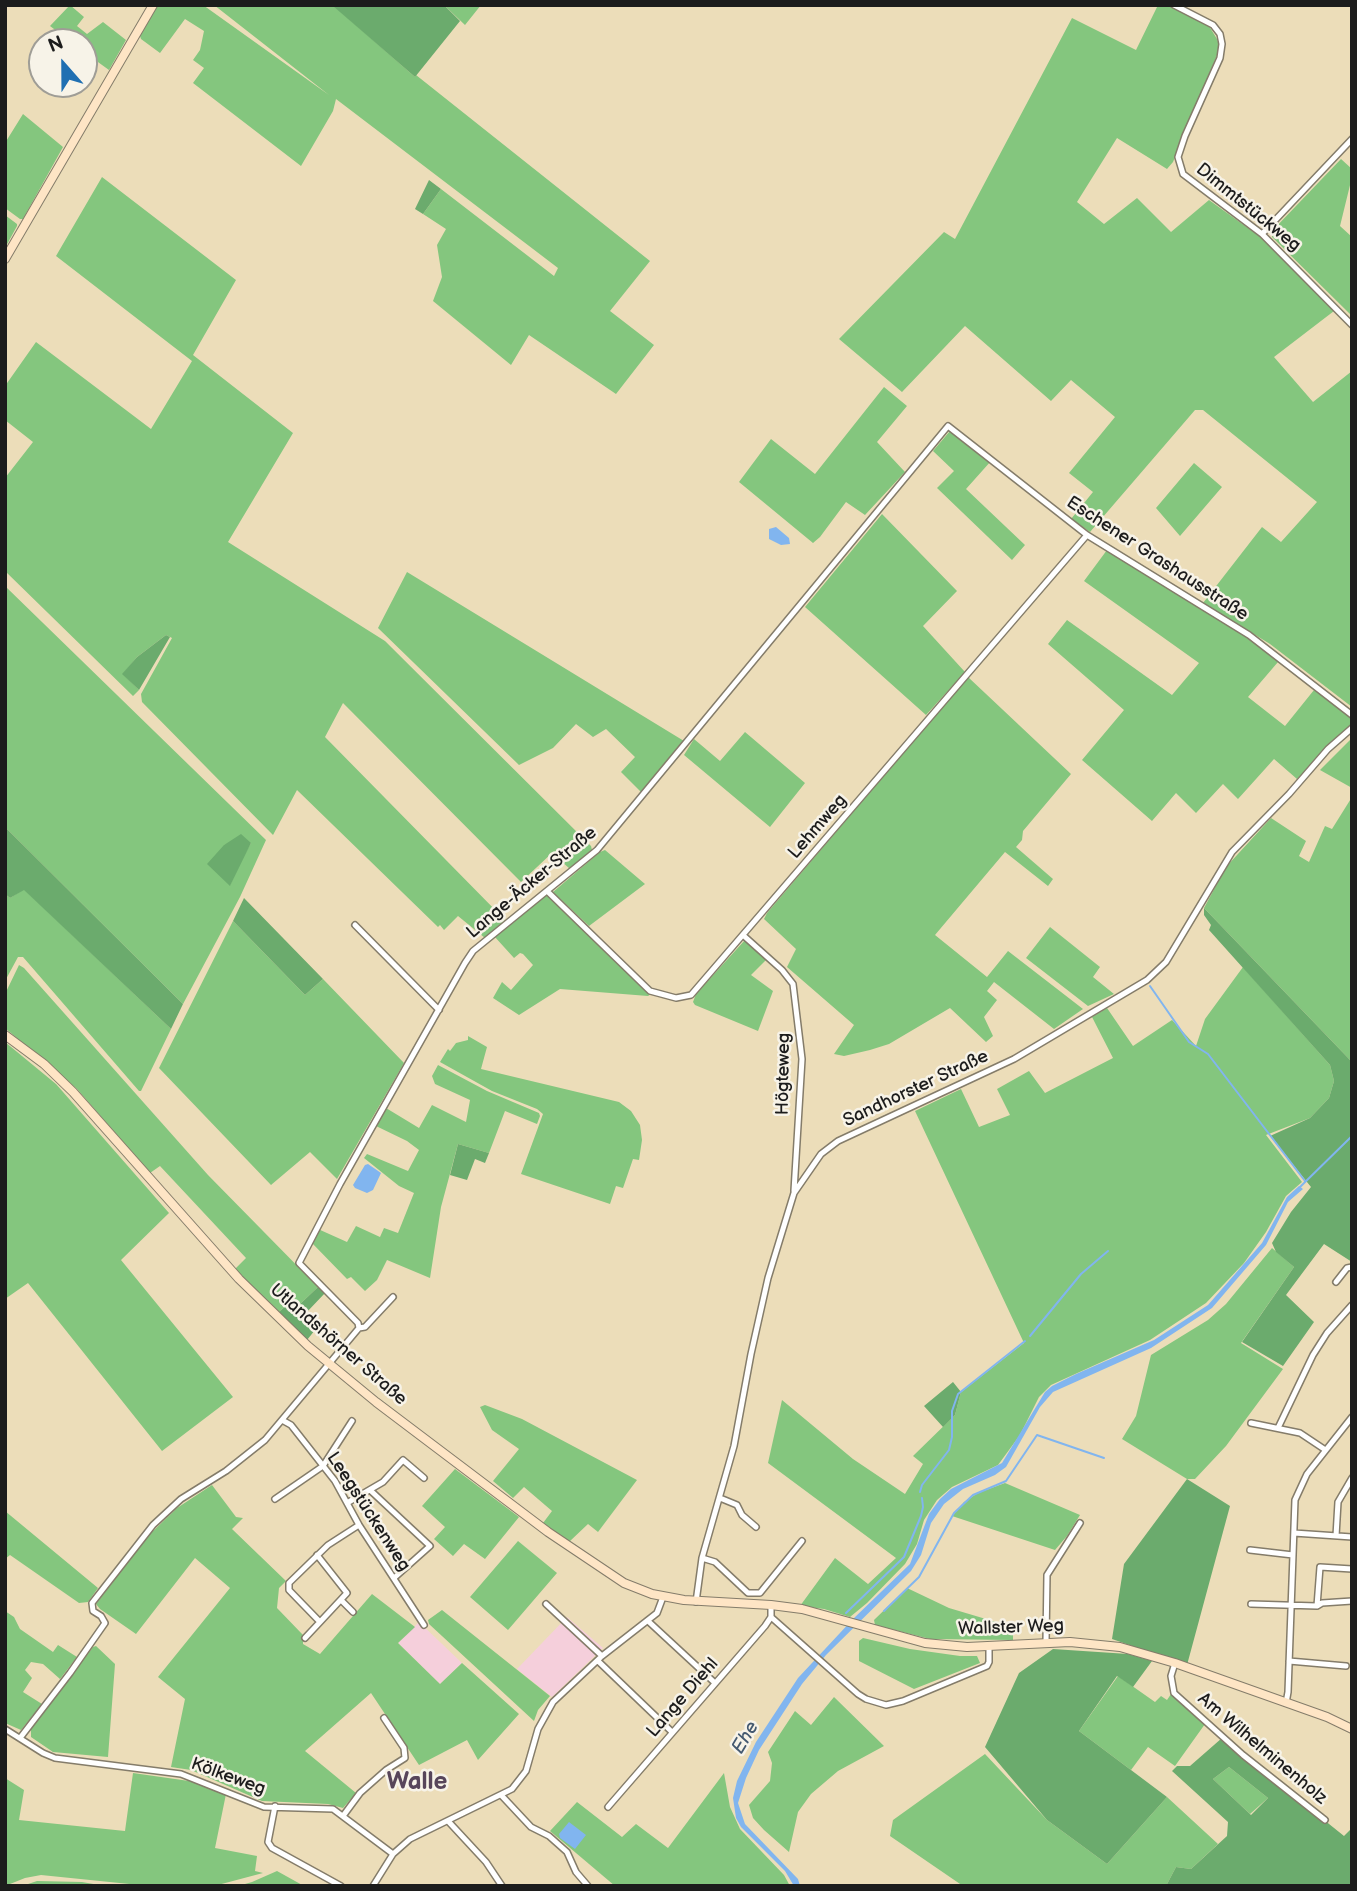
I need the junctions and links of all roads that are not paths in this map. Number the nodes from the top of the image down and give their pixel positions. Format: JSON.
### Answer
{"nodes":[{"id":1,"x":153,"y":5,"type":"edge"},
{"id":2,"x":1174,"y":5,"type":"edge"},
{"id":3,"x":1352,"y":139,"type":"edge"},
{"id":4,"x":1262,"y":234,"type":"junction"},
{"id":5,"x":5,"y":259,"type":"edge"},
{"id":6,"x":1352,"y":325,"type":"edge"},
{"id":7,"x":948,"y":426,"type":"joint"},
{"id":8,"x":1087,"y":535,"type":"junction"},
{"id":9,"x":1352,"y":715,"type":"edge"},
{"id":10,"x":1352,"y":728,"type":"edge"},
{"id":11,"x":547,"y":891,"type":"junction"},
{"id":12,"x":355,"y":925,"type":"dead end"},
{"id":13,"x":744,"y":936,"type":"junction"},
{"id":14,"x":439,"y":1010,"type":"junction"},
{"id":15,"x":5,"y":1034,"type":"edge"},
{"id":16,"x":794,"y":1192,"type":"junction"},
{"id":17,"x":1352,"y":1267,"type":"edge"},
{"id":18,"x":1336,"y":1282,"type":"dead end"},
{"id":19,"x":393,"y":1297,"type":"dead end"},
{"id":20,"x":1352,"y":1305,"type":"edge"},
{"id":21,"x":359,"y":1328,"type":"junction"},
{"id":22,"x":329,"y":1363,"type":"junction"},
{"id":23,"x":1352,"y":1417,"type":"edge"},
{"id":24,"x":282,"y":1420,"type":"junction"},
{"id":25,"x":352,"y":1422,"type":"dead end"},
{"id":26,"x":1251,"y":1423,"type":"dead end"},
{"id":27,"x":1278,"y":1428,"type":"junction"},
{"id":28,"x":1324,"y":1449,"type":"junction"},
{"id":29,"x":323,"y":1466,"type":"junction"},
{"id":30,"x":425,"y":1478,"type":"dead end"},
{"id":31,"x":1352,"y":1478,"type":"edge"},
{"id":32,"x":370,"y":1490,"type":"junction"},
{"id":33,"x":720,"y":1498,"type":"junction"},
{"id":34,"x":275,"y":1499,"type":"dead end"},
{"id":35,"x":347,"y":1503,"type":"junction"},
{"id":36,"x":1080,"y":1523,"type":"dead end"},
{"id":37,"x":359,"y":1525,"type":"junction"},
{"id":38,"x":756,"y":1527,"type":"dead end"},
{"id":39,"x":1294,"y":1533,"type":"junction"},
{"id":40,"x":1336,"y":1536,"type":"junction"},
{"id":41,"x":1352,"y":1537,"type":"edge"},
{"id":42,"x":802,"y":1541,"type":"dead end"},
{"id":43,"x":1250,"y":1550,"type":"dead end"},
{"id":44,"x":317,"y":1555,"type":"junction"},
{"id":45,"x":1293,"y":1555,"type":"junction"},
{"id":46,"x":702,"y":1558,"type":"junction"},
{"id":47,"x":1352,"y":1569,"type":"edge"},
{"id":48,"x":394,"y":1578,"type":"junction"},
{"id":49,"x":663,"y":1597,"type":"junction"},
{"id":50,"x":342,"y":1601,"type":"junction"},
{"id":51,"x":1352,"y":1601,"type":"edge"},
{"id":52,"x":696,"y":1602,"type":"junction"},
{"id":53,"x":546,"y":1604,"type":"dead end"},
{"id":54,"x":1251,"y":1604,"type":"dead end"},
{"id":55,"x":771,"y":1605,"type":"junction"},
{"id":56,"x":1317,"y":1606,"type":"junction"},
{"id":57,"x":1290,"y":1607,"type":"junction"},
{"id":58,"x":352,"y":1612,"type":"dead end"},
{"id":59,"x":771,"y":1617,"type":"junction"},
{"id":60,"x":649,"y":1620,"type":"junction"},
{"id":61,"x":320,"y":1622,"type":"junction"},
{"id":62,"x":424,"y":1625,"type":"dead end"},
{"id":63,"x":305,"y":1639,"type":"dead end"},
{"id":64,"x":1045,"y":1642,"type":"junction"},
{"id":65,"x":989,"y":1647,"type":"junction"},
{"id":66,"x":600,"y":1658,"type":"junction"},
{"id":67,"x":1290,"y":1661,"type":"junction"},
{"id":68,"x":1175,"y":1663,"type":"junction"},
{"id":69,"x":1346,"y":1666,"type":"dead end"},
{"id":70,"x":715,"y":1683,"type":"junction"},
{"id":71,"x":1286,"y":1703,"type":"junction"},
{"id":72,"x":384,"y":1718,"type":"dead end"},
{"id":73,"x":5,"y":1729,"type":"edge"},
{"id":74,"x":1352,"y":1729,"type":"edge"},
{"id":75,"x":672,"y":1732,"type":"junction"},
{"id":76,"x":20,"y":1738,"type":"junction"},
{"id":77,"x":502,"y":1796,"type":"junction"},
{"id":78,"x":275,"y":1806,"type":"junction"},
{"id":79,"x":608,"y":1807,"type":"dead end"},
{"id":80,"x":343,"y":1816,"type":"junction"},
{"id":81,"x":1325,"y":1820,"type":"dead end"},
{"id":82,"x":448,"y":1821,"type":"junction"},
{"id":83,"x":393,"y":1854,"type":"junction"},
{"id":84,"x":341,"y":1886,"type":"edge"},
{"id":85,"x":373,"y":1886,"type":"edge"},
{"id":86,"x":502,"y":1886,"type":"edge"},
{"id":87,"x":588,"y":1886,"type":"edge"}],
"edges":[{"from":1,"to":5,"type":"street"},
{"from":2,"to":4,"type":"street","name":"Dimmtstückweg"},
{"from":3,"to":4,"type":"street"},
{"from":4,"to":6,"type":"street","name":"Dimmtstückweg"},
{"from":7,"to":8,"type":"street","name":"Eschener Grashausstraße"},
{"from":7,"to":11,"type":"street","name":"Lange-Äcker-Straße"},
{"from":8,"to":9,"type":"street","name":"Eschener Grashausstraße"},
{"from":8,"to":13,"type":"street","name":"Lehmweg"},
{"from":10,"to":16,"type":"street","name":"Sandhorster Straße"},
{"from":11,"to":13,"type":"street","name":"Lehmweg"},
{"from":11,"to":14,"type":"street","name":"Lange-Äcker-Straße"},
{"from":12,"to":14,"type":"street"},
{"from":13,"to":16,"type":"street","name":"Högteweg"},
{"from":14,"to":21,"type":"street","name":"Lange-Äcker-Straße"},
{"from":15,"to":22,"type":"street","name":"Utlandshörner Straße"},
{"from":16,"to":33,"type":"street","name":"Sandhorster Straße"},
{"from":17,"to":18,"type":"street"},
{"from":19,"to":21,"type":"street"},
{"from":20,"to":27,"type":"street"},
{"from":21,"to":22,"type":"street"},
{"from":22,"to":24,"type":"street"},
{"from":22,"to":49,"type":"street","name":"Utlandshörner Straße"},
{"from":23,"to":28,"type":"street"},
{"from":24,"to":29,"type":"street","name":"Leegstückenweg"},
{"from":24,"to":76,"type":"street"},
{"from":25,"to":29,"type":"street"},
{"from":26,"to":27,"type":"street"},
{"from":27,"to":28,"type":"street"},
{"from":28,"to":39,"type":"street"},
{"from":29,"to":34,"type":"street"},
{"from":29,"to":35,"type":"street","name":"Leegstückenweg"},
{"from":30,"to":32,"type":"street"},
{"from":31,"to":40,"type":"street"},
{"from":32,"to":35,"type":"street"},
{"from":32,"to":48,"type":"street"},
{"from":33,"to":38,"type":"street"},
{"from":33,"to":46,"type":"street","name":"Sandhorster Straße"},
{"from":35,"to":37,"type":"street","name":"Leegstückenweg"},
{"from":36,"to":64,"type":"street"},
{"from":37,"to":44,"type":"street"},
{"from":37,"to":48,"type":"street","name":"Leegstückenweg"},
{"from":39,"to":40,"type":"street"},
{"from":39,"to":45,"type":"street"},
{"from":40,"to":41,"type":"street"},
{"from":42,"to":46,"type":"street"},
{"from":43,"to":45,"type":"street"},
{"from":44,"to":50,"type":"street"},
{"from":44,"to":61,"type":"street"},
{"from":45,"to":57,"type":"street"},
{"from":46,"to":52,"type":"street","name":"Sandhorster Straße"},
{"from":47,"to":56,"type":"street"},
{"from":48,"to":62,"type":"street","name":"Leegstückenweg"},
{"from":49,"to":52,"type":"street","name":"Wallster Weg"},
{"from":49,"to":60,"type":"street"},
{"from":50,"to":58,"type":"street"},
{"from":50,"to":61,"type":"street"},
{"from":51,"to":56,"type":"street"},
{"from":52,"to":55,"type":"street","name":"Wallster Weg"},
{"from":53,"to":66,"type":"street"},
{"from":54,"to":57,"type":"street"},
{"from":55,"to":59,"type":"street"},
{"from":55,"to":65,"type":"street","name":"Wallster Weg"},
{"from":56,"to":57,"type":"street"},
{"from":57,"to":67,"type":"street"},
{"from":59,"to":65,"type":"street"},
{"from":59,"to":70,"type":"street","name":"Lange Diehl"},
{"from":60,"to":66,"type":"street"},
{"from":60,"to":70,"type":"street"},
{"from":61,"to":63,"type":"street"},
{"from":64,"to":65,"type":"street","name":"Wallster Weg"},
{"from":64,"to":68,"type":"street","name":"Wallster Weg"},
{"from":66,"to":75,"type":"street"},
{"from":66,"to":77,"type":"street"},
{"from":67,"to":69,"type":"street"},
{"from":67,"to":71,"type":"street"},
{"from":68,"to":71,"type":"street","name":"Wallster Weg"},
{"from":68,"to":81,"type":"street","name":"Am Wilhelminenholz"},
{"from":70,"to":75,"type":"street","name":"Lange Diehl"},
{"from":71,"to":74,"type":"street","name":"Wallster Weg"},
{"from":72,"to":80,"type":"street"},
{"from":73,"to":76,"type":"street","name":"Kölkeweg"},
{"from":75,"to":79,"type":"street","name":"Lange Diehl"},
{"from":76,"to":78,"type":"street","name":"Kölkeweg"},
{"from":77,"to":82,"type":"street"},
{"from":77,"to":87,"type":"street"},
{"from":78,"to":80,"type":"street","name":"Kölkeweg"},
{"from":78,"to":84,"type":"street"},
{"from":80,"to":83,"type":"street","name":"Kölkeweg"},
{"from":82,"to":83,"type":"street"},
{"from":82,"to":86,"type":"street"},
{"from":83,"to":85,"type":"street"}]}
